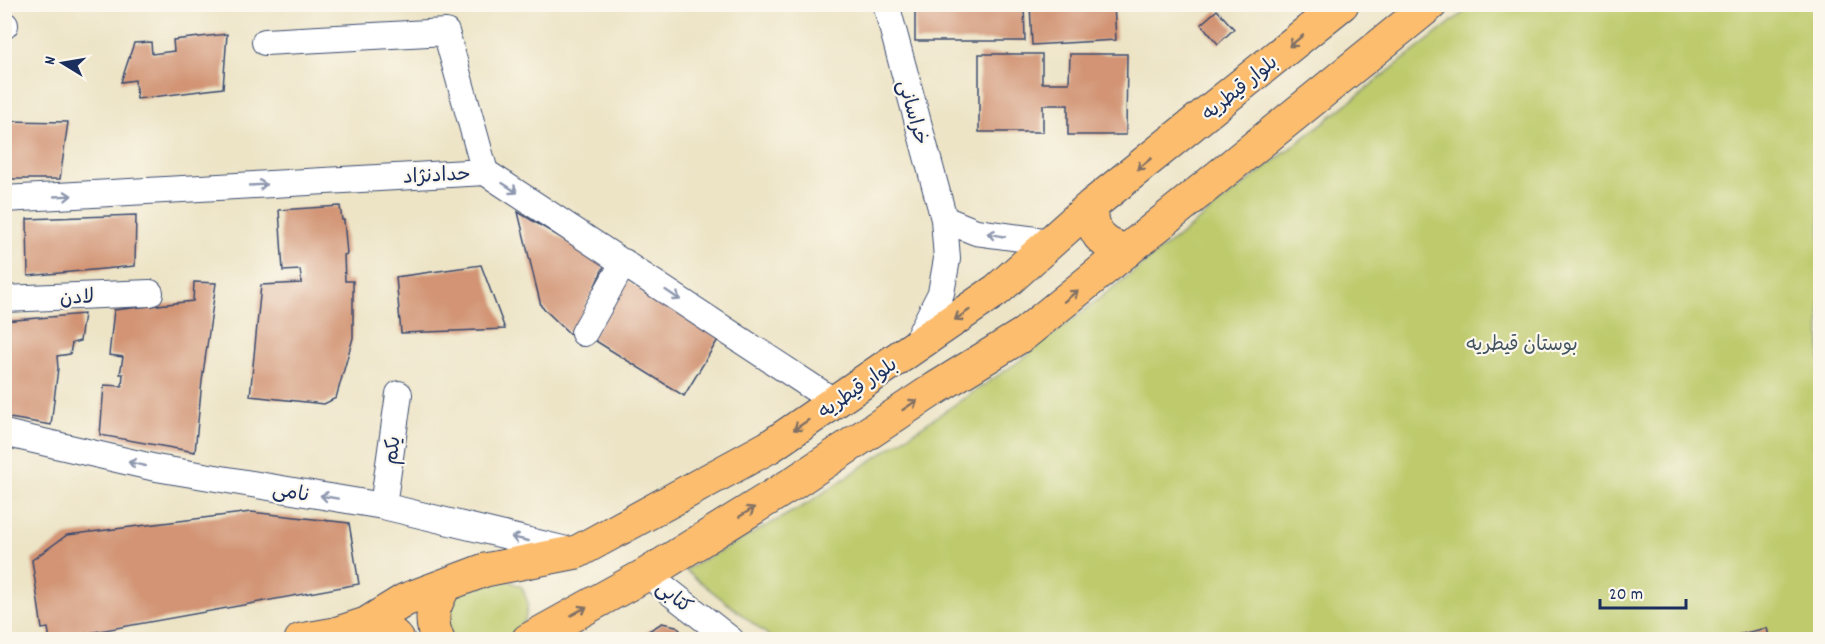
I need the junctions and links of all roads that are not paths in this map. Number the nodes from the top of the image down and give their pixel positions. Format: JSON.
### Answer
{"nodes":[{"id":1,"x":886,"y":4,"type":"edge"},
{"id":2,"x":1341,"y":4,"type":"edge"},
{"id":3,"x":1431,"y":4,"type":"edge"},
{"id":4,"x":265,"y":42,"type":"dead end"},
{"id":5,"x":485,"y":172,"type":"junction"},
{"id":6,"x":4,"y":199,"type":"edge"},
{"id":7,"x":1091,"y":206,"type":"junction"},
{"id":8,"x":944,"y":219,"type":"junction"},
{"id":9,"x":1051,"y":242,"type":"junction"},
{"id":10,"x":1127,"y":251,"type":"junction"},
{"id":11,"x":624,"y":262,"type":"junction"},
{"id":12,"x":997,"y":290,"type":"junction"},
{"id":13,"x":150,"y":293,"type":"dead end"},
{"id":14,"x":4,"y":299,"type":"edge"},
{"id":15,"x":584,"y":333,"type":"dead end"},
{"id":16,"x":1024,"y":333,"type":"junction"},
{"id":17,"x":914,"y":347,"type":"junction"},
{"id":18,"x":399,"y":394,"type":"dead end"},
{"id":19,"x":835,"y":402,"type":"junction"},
{"id":20,"x":4,"y":433,"type":"edge"},
{"id":21,"x":384,"y":507,"type":"junction"},
{"id":22,"x":577,"y":552,"type":"junction"},
{"id":23,"x":647,"y":574,"type":"junction"},
{"id":24,"x":445,"y":585,"type":"junction"},
{"id":25,"x":366,"y":624,"type":"junction"},
{"id":26,"x":301,"y":639,"type":"edge"},
{"id":27,"x":398,"y":639,"type":"edge"},
{"id":28,"x":438,"y":639,"type":"edge"},
{"id":29,"x":528,"y":639,"type":"edge"},
{"id":30,"x":730,"y":639,"type":"edge"}],
"edges":[{"from":1,"to":8,"type":"street","name":"خراسانی"},
{"from":2,"to":7,"type":"main road","name":"بلوار قیطریه","one_way":true},
{"from":3,"to":10,"type":"main road"},
{"from":4,"to":5,"type":"street"},
{"from":6,"to":5,"type":"street","name":"حدادنژاد","one_way":true},
{"from":5,"to":11,"type":"street","name":"حدادنژاد","one_way":true},
{"from":7,"to":9,"type":"main road","name":"بلوار قیطریه"},
{"from":7,"to":10,"type":"main road"},
{"from":9,"to":8,"type":"street","one_way":true},
{"from":8,"to":17,"type":"street","name":"خراسانی"},
{"from":9,"to":12,"type":"main road","name":"بلوار قیطریه"},
{"from":16,"to":10,"type":"main road","one_way":true},
{"from":11,"to":15,"type":"street"},
{"from":11,"to":19,"type":"street","name":"حدادنژاد","one_way":true},
{"from":12,"to":16,"type":"main road"},
{"from":12,"to":17,"type":"main road","name":"بلوار قیطریه","one_way":true},
{"from":13,"to":14,"type":"street","name":"لادن"},
{"from":23,"to":16,"type":"main road","one_way":true},
{"from":17,"to":19,"type":"main road","name":"بلوار قیطریه"},
{"from":18,"to":21,"type":"street","name":"یکم"},
{"from":19,"to":22,"type":"main road","name":"بلوار قیطریه","one_way":true},
{"from":21,"to":20,"type":"street","name":"نامی","one_way":true},
{"from":22,"to":21,"type":"street","name":"نامی","one_way":true},
{"from":22,"to":24,"type":"main road","name":"بلوار قیطریه"},
{"from":29,"to":23,"type":"main road","one_way":true},
{"from":23,"to":30,"type":"street","name":"کتابی"},
{"from":24,"to":25,"type":"main road","name":"بلوار قیطریه"},
{"from":24,"to":28,"type":"main road"},
{"from":25,"to":26,"type":"main road","name":"بلوار قیطریه"},
{"from":25,"to":27,"type":"main road"}]}
